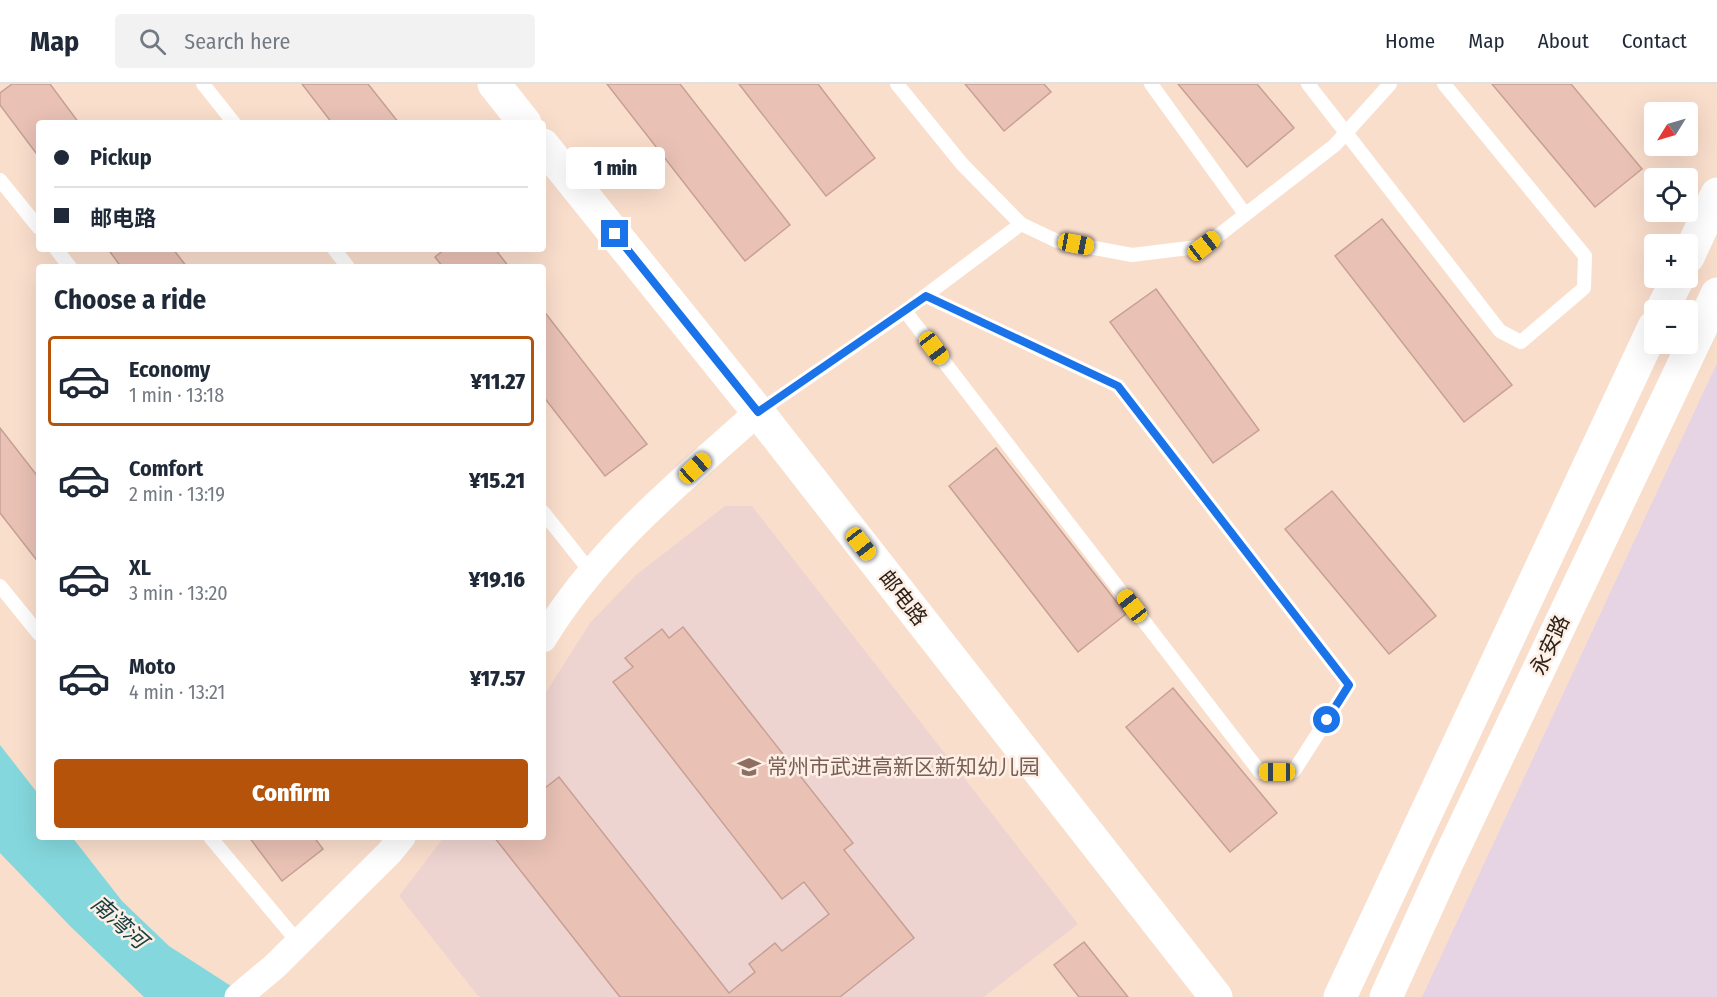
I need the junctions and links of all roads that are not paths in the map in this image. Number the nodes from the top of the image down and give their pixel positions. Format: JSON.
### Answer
{"nodes":[{"id":1,"x":203,"y":84,"type":"edge"},
{"id":2,"x":494,"y":84,"type":"edge"},
{"id":3,"x":897,"y":84,"type":"edge"},
{"id":4,"x":1151,"y":84,"type":"edge"},
{"id":5,"x":1308,"y":84,"type":"edge"},
{"id":6,"x":1390,"y":84,"type":"edge"},
{"id":7,"x":1444,"y":84,"type":"edge"},
{"id":8,"x":232,"y":120,"type":"edge"},
{"id":9,"x":523,"y":120,"type":"edge"},
{"id":10,"x":1346,"y":133,"type":"junction"},
{"id":11,"x":546,"y":149,"type":"edge"},
{"id":12,"x":0,"y":180,"type":"edge"},
{"id":13,"x":1717,"y":194,"type":"edge"},
{"id":14,"x":1245,"y":214,"type":"junction"},
{"id":15,"x":36,"y":224,"type":"edge"},
{"id":16,"x":1021,"y":224,"type":"junction"},
{"id":17,"x":1698,"y":235,"type":"edge"},
{"id":18,"x":58,"y":252,"type":"edge"},
{"id":19,"x":336,"y":252,"type":"edge"},
{"id":20,"x":68,"y":264,"type":"edge"},
{"id":21,"x":346,"y":264,"type":"edge"},
{"id":22,"x":1717,"y":294,"type":"edge"},
{"id":23,"x":926,"y":296,"type":"junction"},
{"id":24,"x":905,"y":311,"type":"junction"},
{"id":25,"x":1644,"y":348,"type":"edge"},
{"id":26,"x":758,"y":412,"type":"junction"},
{"id":27,"x":546,"y":516,"type":"edge"},
{"id":28,"x":590,"y":571,"type":"junction"},
{"id":29,"x":0,"y":586,"type":"edge"},
{"id":30,"x":36,"y":630,"type":"edge"},
{"id":31,"x":546,"y":634,"type":"edge"},
{"id":32,"x":213,"y":840,"type":"edge"},
{"id":33,"x":396,"y":840,"type":"edge"},
{"id":34,"x":298,"y":942,"type":"junction"},
{"id":35,"x":238,"y":997,"type":"edge"},
{"id":36,"x":1216,"y":997,"type":"edge"},
{"id":37,"x":1340,"y":997,"type":"edge"},
{"id":38,"x":1386,"y":997,"type":"edge"}],
"edges":[{"from":1,"to":8,"type":"lane"},
{"from":2,"to":9,"type":"street"},
{"from":3,"to":16,"type":"lane"},
{"from":4,"to":14,"type":"lane"},
{"from":5,"to":10,"type":"lane"},
{"from":6,"to":10,"type":"lane"},
{"from":7,"to":10,"type":"lane"},
{"from":10,"to":14,"type":"lane"},
{"from":11,"to":26,"type":"street","name":"邮电路"},
{"from":12,"to":15,"type":"lane"},
{"from":13,"to":17,"type":"street"},
{"from":14,"to":16,"type":"lane"},
{"from":16,"to":23,"type":"lane"},
{"from":18,"to":20,"type":"lane"},
{"from":19,"to":21,"type":"lane"},
{"from":22,"to":38,"type":"street","name":"永安路"},
{"from":23,"to":24,"type":"lane"},
{"from":23,"to":24,"type":"lane"},
{"from":24,"to":26,"type":"lane"},
{"from":25,"to":37,"type":"street","name":"永安路"},
{"from":26,"to":28,"type":"street"},
{"from":26,"to":36,"type":"street","name":"邮电路"},
{"from":27,"to":28,"type":"lane"},
{"from":28,"to":31,"type":"street"},
{"from":29,"to":30,"type":"lane"},
{"from":32,"to":34,"type":"lane"},
{"from":33,"to":34,"type":"street"},
{"from":34,"to":35,"type":"street"}]}
